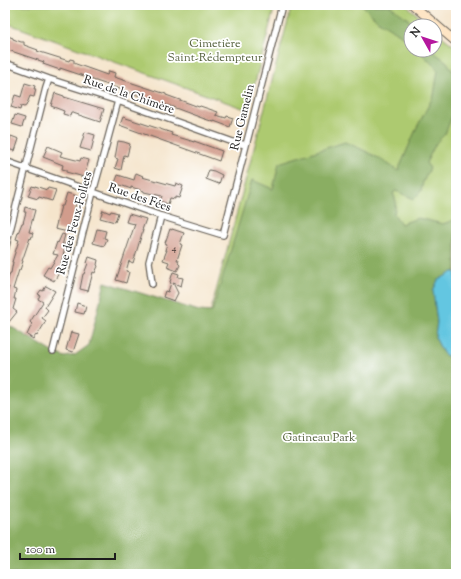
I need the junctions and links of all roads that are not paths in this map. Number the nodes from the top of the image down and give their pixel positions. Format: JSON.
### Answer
{"nodes":[{"id":1,"x":282,"y":5,"type":"edge"},
{"id":2,"x":413,"y":5,"type":"edge"},
{"id":3,"x":456,"y":42,"type":"edge"},
{"id":4,"x":5,"y":62,"type":"edge"},
{"id":5,"x":49,"y":79,"type":"junction"},
{"id":6,"x":118,"y":101,"type":"junction"},
{"id":7,"x":246,"y":145,"type":"junction"},
{"id":8,"x":5,"y":161,"type":"edge"},
{"id":9,"x":26,"y":169,"type":"junction"},
{"id":10,"x":93,"y":192,"type":"junction"},
{"id":11,"x":161,"y":216,"type":"junction"},
{"id":12,"x":223,"y":235,"type":"joint"},
{"id":13,"x":5,"y":250,"type":"edge"},
{"id":14,"x":152,"y":284,"type":"dead end"},
{"id":15,"x":53,"y":351,"type":"dead end"}],
"edges":[{"from":1,"to":7,"type":"street","name":"Rue Gamelin"},
{"from":2,"to":3,"type":"street"},
{"from":4,"to":5,"type":"street","name":"Rue de la Chimère"},
{"from":5,"to":6,"type":"street","name":"Rue de la Chimère"},
{"from":5,"to":9,"type":"street"},
{"from":6,"to":7,"type":"street","name":"Rue de la Chimère"},
{"from":6,"to":10,"type":"street","name":"Rue des Feux-Follets"},
{"from":7,"to":12,"type":"street","name":"Rue Gamelin"},
{"from":8,"to":9,"type":"street","name":"Rue des Fées"},
{"from":9,"to":10,"type":"street","name":"Rue des Fées"},
{"from":9,"to":13,"type":"street"},
{"from":10,"to":11,"type":"street","name":"Rue des Fées"},
{"from":10,"to":15,"type":"street","name":"Rue des Feux-Follets"},
{"from":11,"to":12,"type":"street","name":"Rue des Fées"},
{"from":11,"to":14,"type":"street"}]}
